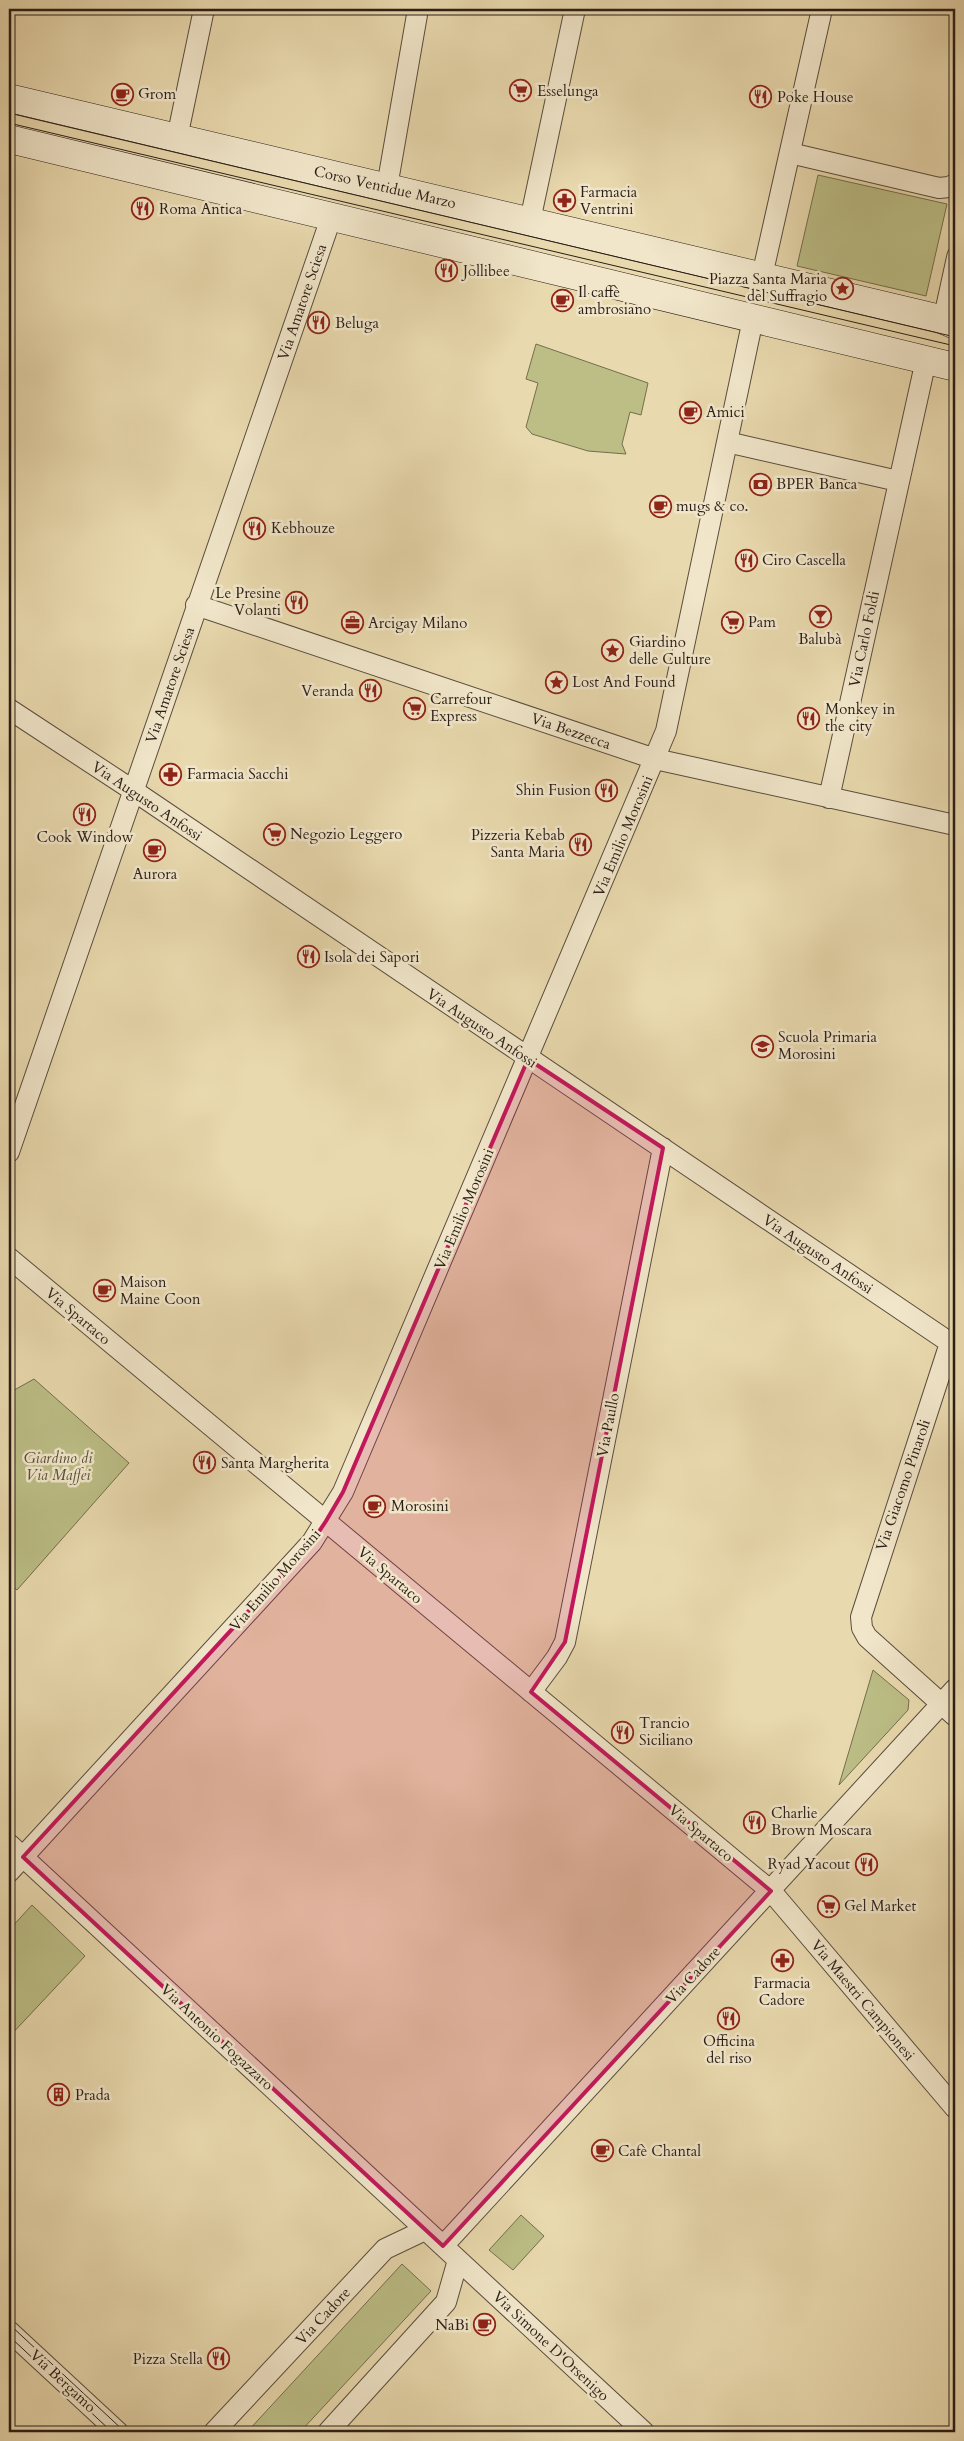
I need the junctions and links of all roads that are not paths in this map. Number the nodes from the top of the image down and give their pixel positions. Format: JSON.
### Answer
{"nodes":[{"id":1,"x":204,"y":9,"type":"edge"},
{"id":2,"x":418,"y":9,"type":"edge"},
{"id":3,"x":575,"y":9,"type":"edge"},
{"id":4,"x":822,"y":9,"type":"edge"},
{"id":5,"x":9,"y":98,"type":"edge"},
{"id":6,"x":177,"y":138,"type":"junction"},
{"id":7,"x":9,"y":139,"type":"edge"},
{"id":8,"x":790,"y":153,"type":"junction"},
{"id":9,"x":955,"y":184,"type":"edge"},
{"id":10,"x":387,"y":187,"type":"junction"},
{"id":11,"x":331,"y":218,"type":"junction"},
{"id":12,"x":530,"y":221,"type":"junction"},
{"id":13,"x":955,"y":254,"type":"edge"},
{"id":14,"x":762,"y":276,"type":"junction"},
{"id":15,"x":753,"y":319,"type":"junction"},
{"id":16,"x":948,"y":322,"type":"edge"},
{"id":17,"x":926,"y":360,"type":"junction"},
{"id":18,"x":955,"y":367,"type":"edge"},
{"id":19,"x":727,"y":442,"type":"junction"},
{"id":20,"x":898,"y":481,"type":"junction"},
{"id":21,"x":196,"y":605,"type":"junction"},
{"id":22,"x":9,"y":709,"type":"edge"},
{"id":23,"x":655,"y":760,"type":"junction"},
{"id":24,"x":134,"y":791,"type":"junction"},
{"id":25,"x":829,"y":798,"type":"junction"},
{"id":26,"x":955,"y":826,"type":"edge"},
{"id":27,"x":528,"y":1059,"type":"junction"},
{"id":28,"x":663,"y":1148,"type":"junction"},
{"id":29,"x":9,"y":1152,"type":"edge"},
{"id":30,"x":9,"y":1258,"type":"edge"},
{"id":31,"x":953,"y":1344,"type":"edge"},
{"id":32,"x":326,"y":1522,"type":"junction"},
{"id":33,"x":862,"y":1628,"type":"joint"},
{"id":34,"x":531,"y":1692,"type":"junction"},
{"id":35,"x":951,"y":1703,"type":"edge"},
{"id":36,"x":16,"y":1850,"type":"edge"},
{"id":37,"x":9,"y":1872,"type":"edge"},
{"id":38,"x":771,"y":1891,"type":"junction"},
{"id":39,"x":955,"y":2108,"type":"edge"},
{"id":40,"x":426,"y":2230,"type":"junction"},
{"id":41,"x":443,"y":2246,"type":"junction"},
{"id":42,"x":458,"y":2260,"type":"junction"},
{"id":43,"x":9,"y":2331,"type":"edge"},
{"id":44,"x":118,"y":2432,"type":"edge"},
{"id":45,"x":214,"y":2432,"type":"edge"},
{"id":46,"x":328,"y":2432,"type":"edge"},
{"id":47,"x":644,"y":2432,"type":"edge"}],
"edges":[{"from":1,"to":6,"type":"street"},
{"from":2,"to":10,"type":"street"},
{"from":3,"to":12,"type":"street"},
{"from":4,"to":8,"type":"street"},
{"from":5,"to":6,"type":"main road","name":"Corso Ventidue Marzo"},
{"from":6,"to":10,"type":"main road","name":"Corso Ventidue Marzo"},
{"from":7,"to":11,"type":"main road"},
{"from":8,"to":9,"type":"street"},
{"from":8,"to":14,"type":"street"},
{"from":10,"to":12,"type":"main road","name":"Corso Ventidue Marzo"},
{"from":11,"to":15,"type":"main road"},
{"from":11,"to":21,"type":"street","name":"Via Amatore Sciesa"},
{"from":12,"to":14,"type":"main road","name":"Corso Ventidue Marzo"},
{"from":13,"to":16,"type":"street"},
{"from":14,"to":15,"type":"main road"},
{"from":14,"to":16,"type":"main road"},
{"from":15,"to":17,"type":"main road"},
{"from":15,"to":19,"type":"street"},
{"from":17,"to":18,"type":"main road"},
{"from":17,"to":20,"type":"street"},
{"from":19,"to":20,"type":"street"},
{"from":19,"to":23,"type":"street","name":"Via Emilio Morosini"},
{"from":20,"to":25,"type":"street","name":"Via Carlo Foldi"},
{"from":21,"to":23,"type":"street","name":"Via Bezzecca"},
{"from":21,"to":24,"type":"street","name":"Via Amatore Sciesa"},
{"from":22,"to":24,"type":"street","name":"Via Augusto Anfossi"},
{"from":23,"to":25,"type":"street","name":"Via Bezzecca"},
{"from":23,"to":27,"type":"street","name":"Via Emilio Morosini"},
{"from":24,"to":27,"type":"street","name":"Via Augusto Anfossi"},
{"from":24,"to":29,"type":"street","name":"Via Amatore Sciesa"},
{"from":25,"to":26,"type":"street","name":"Via Bezzecca"},
{"from":27,"to":28,"type":"street","name":"Via Augusto Anfossi"},
{"from":27,"to":32,"type":"street","name":"Via Emilio Morosini"},
{"from":28,"to":31,"type":"street","name":"Via Augusto Anfossi"},
{"from":28,"to":34,"type":"street","name":"Via Paullo"},
{"from":30,"to":32,"type":"street","name":"Via Spartaco"},
{"from":31,"to":33,"type":"street","name":"Via Giacomo Pinaroli"},
{"from":32,"to":34,"type":"street","name":"Via Spartaco"},
{"from":32,"to":36,"type":"street","name":"Via Emilio Morosini"},
{"from":33,"to":35,"type":"street","name":"Via Cadore"},
{"from":34,"to":38,"type":"street","name":"Via Spartaco"},
{"from":35,"to":38,"type":"street","name":"Via Cadore"},
{"from":36,"to":37,"type":"street","name":"Via Emilio Morosini"},
{"from":36,"to":40,"type":"street","name":"Via Antonio Fogazzaro"},
{"from":38,"to":39,"type":"street","name":"Via Maestri Campionesi"},
{"from":38,"to":41,"type":"street","name":"Via Cadore"},
{"from":40,"to":41,"type":"street"},
{"from":40,"to":45,"type":"street","name":"Via Cadore"},
{"from":41,"to":42,"type":"street"},
{"from":42,"to":46,"type":"street"},
{"from":42,"to":47,"type":"street","name":"Via Simone D'Orsenigo"},
{"from":43,"to":44,"type":"street","name":"Via Bergamo"}]}
